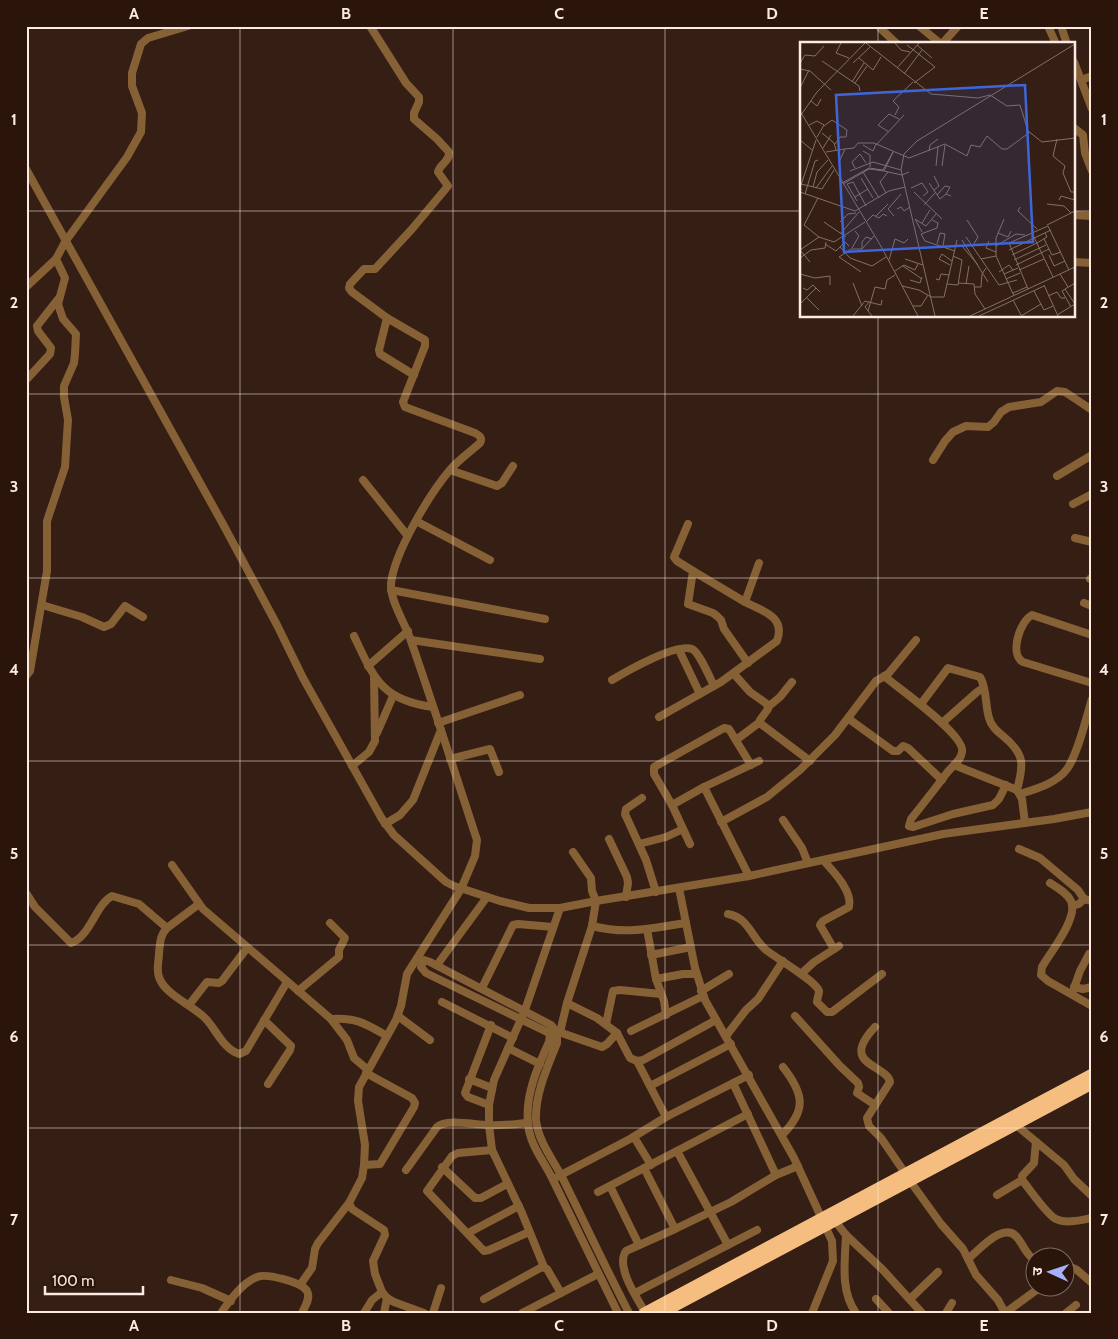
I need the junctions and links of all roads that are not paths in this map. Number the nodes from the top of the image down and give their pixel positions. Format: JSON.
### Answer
{"nodes":[{"id":1,"x":188,"y":26,"type":"edge"},
{"id":2,"x":370,"y":26,"type":"edge"},
{"id":3,"x":919,"y":26,"type":"edge"},
{"id":4,"x":958,"y":26,"type":"edge"},
{"id":5,"x":1048,"y":26,"type":"edge"},
{"id":6,"x":1061,"y":26,"type":"edge"},
{"id":7,"x":881,"y":29,"type":"dead end"},
{"id":8,"x":895,"y":42,"type":"edge"},
{"id":9,"x":939,"y":42,"type":"edge"},
{"id":10,"x":943,"y":42,"type":"edge"},
{"id":11,"x":1055,"y":42,"type":"edge"},
{"id":12,"x":1066,"y":42,"type":"edge"},
{"id":13,"x":1076,"y":67,"type":"edge"},
{"id":14,"x":1092,"y":76,"type":"edge"},
{"id":15,"x":1081,"y":80,"type":"junction"},
{"id":16,"x":1092,"y":109,"type":"edge"},
{"id":17,"x":1076,"y":129,"type":"edge"},
{"id":18,"x":26,"y":170,"type":"edge"},
{"id":19,"x":1092,"y":172,"type":"edge"},
{"id":20,"x":1076,"y":215,"type":"edge"},
{"id":21,"x":1092,"y":216,"type":"edge"},
{"id":22,"x":66,"y":242,"type":"junction"},
{"id":23,"x":56,"y":259,"type":"junction"},
{"id":24,"x":1076,"y":262,"type":"edge"},
{"id":25,"x":1092,"y":263,"type":"edge"},
{"id":26,"x":26,"y":287,"type":"edge"},
{"id":27,"x":58,"y":298,"type":"junction"},
{"id":28,"x":387,"y":318,"type":"junction"},
{"id":29,"x":414,"y":375,"type":"junction"},
{"id":30,"x":26,"y":380,"type":"edge"},
{"id":31,"x":1092,"y":410,"type":"edge"},
{"id":32,"x":1092,"y":455,"type":"edge"},
{"id":33,"x":933,"y":460,"type":"dead end"},
{"id":34,"x":513,"y":466,"type":"dead end"},
{"id":35,"x":450,"y":470,"type":"junction"},
{"id":36,"x":1058,"y":476,"type":"dead end"},
{"id":37,"x":363,"y":480,"type":"dead end"},
{"id":38,"x":1092,"y":494,"type":"edge"},
{"id":39,"x":1073,"y":504,"type":"dead end"},
{"id":40,"x":416,"y":521,"type":"junction"},
{"id":41,"x":688,"y":524,"type":"dead end"},
{"id":42,"x":408,"y":535,"type":"junction"},
{"id":43,"x":1074,"y":538,"type":"dead end"},
{"id":44,"x":1092,"y":542,"type":"edge"},
{"id":45,"x":490,"y":560,"type":"dead end"},
{"id":46,"x":759,"y":563,"type":"dead end"},
{"id":47,"x":693,"y":571,"type":"junction"},
{"id":48,"x":391,"y":590,"type":"junction"},
{"id":49,"x":745,"y":602,"type":"junction"},
{"id":50,"x":42,"y":604,"type":"junction"},
{"id":51,"x":143,"y":617,"type":"dead end"},
{"id":52,"x":545,"y":619,"type":"dead end"},
{"id":53,"x":408,"y":631,"type":"junction"},
{"id":54,"x":1092,"y":635,"type":"edge"},
{"id":55,"x":354,"y":636,"type":"dead end"},
{"id":56,"x":411,"y":640,"type":"junction"},
{"id":57,"x":916,"y":640,"type":"dead end"},
{"id":58,"x":680,"y":650,"type":"junction"},
{"id":59,"x":540,"y":659,"type":"dead end"},
{"id":60,"x":748,"y":663,"type":"junction"},
{"id":61,"x":368,"y":666,"type":"junction"},
{"id":62,"x":734,"y":674,"type":"junction"},
{"id":63,"x":26,"y":676,"type":"edge"},
{"id":64,"x":374,"y":676,"type":"junction"},
{"id":65,"x":884,"y":676,"type":"junction"},
{"id":66,"x":612,"y":680,"type":"dead end"},
{"id":67,"x":792,"y":682,"type":"dead end"},
{"id":68,"x":1092,"y":683,"type":"edge"},
{"id":69,"x":714,"y":686,"type":"junction"},
{"id":70,"x":983,"y":688,"type":"junction"},
{"id":71,"x":700,"y":694,"type":"junction"},
{"id":72,"x":394,"y":696,"type":"junction"},
{"id":73,"x":520,"y":696,"type":"dead end"},
{"id":74,"x":1092,"y":699,"type":"edge"},
{"id":75,"x":921,"y":704,"type":"junction"},
{"id":76,"x":433,"y":707,"type":"junction"},
{"id":77,"x":768,"y":707,"type":"junction"},
{"id":78,"x":659,"y":718,"type":"dead end"},
{"id":79,"x":849,"y":719,"type":"junction"},
{"id":80,"x":760,"y":722,"type":"junction"},
{"id":81,"x":942,"y":724,"type":"junction"},
{"id":82,"x":439,"y":726,"type":"junction"},
{"id":83,"x":376,"y":734,"type":"junction"},
{"id":84,"x":736,"y":740,"type":"junction"},
{"id":85,"x":450,"y":759,"type":"junction"},
{"id":86,"x":759,"y":761,"type":"dead end"},
{"id":87,"x":810,"y":761,"type":"junction"},
{"id":88,"x":751,"y":765,"type":"junction"},
{"id":89,"x":954,"y":765,"type":"junction"},
{"id":90,"x":352,"y":766,"type":"junction"},
{"id":91,"x":499,"y":772,"type":"dead end"},
{"id":92,"x":942,"y":780,"type":"junction"},
{"id":93,"x":1006,"y":785,"type":"junction"},
{"id":94,"x":704,"y":787,"type":"junction"},
{"id":95,"x":1019,"y":792,"type":"junction"},
{"id":96,"x":642,"y":798,"type":"dead end"},
{"id":97,"x":672,"y":805,"type":"junction"},
{"id":98,"x":1092,"y":812,"type":"edge"},
{"id":99,"x":783,"y":820,"type":"dead end"},
{"id":100,"x":721,"y":822,"type":"junction"},
{"id":101,"x":1025,"y":823,"type":"junction"},
{"id":102,"x":386,"y":824,"type":"junction"},
{"id":103,"x":683,"y":829,"type":"junction"},
{"id":104,"x":609,"y":839,"type":"dead end"},
{"id":105,"x":639,"y":844,"type":"junction"},
{"id":106,"x":690,"y":844,"type":"dead end"},
{"id":107,"x":1020,"y":849,"type":"dead end"},
{"id":108,"x":573,"y":852,"type":"dead end"},
{"id":109,"x":824,"y":860,"type":"junction"},
{"id":110,"x":808,"y":863,"type":"junction"},
{"id":111,"x":172,"y":865,"type":"dead end"},
{"id":112,"x":749,"y":876,"type":"junction"},
{"id":113,"x":1050,"y":883,"type":"dead end"},
{"id":114,"x":679,"y":888,"type":"junction"},
{"id":115,"x":461,"y":889,"type":"junction"},
{"id":116,"x":656,"y":892,"type":"junction"},
{"id":117,"x":26,"y":893,"type":"edge"},
{"id":118,"x":487,"y":897,"type":"junction"},
{"id":119,"x":626,"y":897,"type":"junction"},
{"id":120,"x":1088,"y":900,"type":"edge"},
{"id":121,"x":596,"y":901,"type":"junction"},
{"id":122,"x":198,"y":904,"type":"junction"},
{"id":123,"x":1072,"y":906,"type":"junction"},
{"id":124,"x":560,"y":908,"type":"junction"},
{"id":125,"x":728,"y":914,"type":"dead end"},
{"id":126,"x":330,"y":923,"type":"dead end"},
{"id":127,"x":686,"y":923,"type":"junction"},
{"id":128,"x":592,"y":926,"type":"junction"},
{"id":129,"x":553,"y":927,"type":"junction"},
{"id":130,"x":167,"y":928,"type":"junction"},
{"id":131,"x":647,"y":929,"type":"junction"},
{"id":132,"x":691,"y":947,"type":"junction"},
{"id":133,"x":247,"y":948,"type":"junction"},
{"id":134,"x":652,"y":954,"type":"junction"},
{"id":135,"x":1089,"y":954,"type":"dead end"},
{"id":136,"x":783,"y":961,"type":"junction"},
{"id":137,"x":437,"y":965,"type":"junction"},
{"id":138,"x":696,"y":974,"type":"junction"},
{"id":139,"x":729,"y":974,"type":"dead end"},
{"id":140,"x":801,"y":974,"type":"junction"},
{"id":141,"x":882,"y":974,"type":"dead end"},
{"id":142,"x":656,"y":979,"type":"junction"},
{"id":143,"x":287,"y":982,"type":"junction"},
{"id":144,"x":1092,"y":987,"type":"edge"},
{"id":145,"x":482,"y":988,"type":"junction"},
{"id":146,"x":298,"y":991,"type":"junction"},
{"id":147,"x":1073,"y":991,"type":"junction"},
{"id":148,"x":661,"y":994,"type":"junction"},
{"id":149,"x":702,"y":994,"type":"junction"},
{"id":150,"x":442,"y":1002,"type":"dead end"},
{"id":151,"x":567,"y":1003,"type":"junction"},
{"id":152,"x":189,"y":1005,"type":"junction"},
{"id":153,"x":1092,"y":1006,"type":"edge"},
{"id":154,"x":525,"y":1010,"type":"junction"},
{"id":155,"x":666,"y":1015,"type":"junction"},
{"id":156,"x":398,"y":1016,"type":"junction"},
{"id":157,"x":796,"y":1016,"type":"dead end"},
{"id":158,"x":521,"y":1018,"type":"junction"},
{"id":159,"x":331,"y":1019,"type":"junction"},
{"id":160,"x":264,"y":1020,"type":"junction"},
{"id":161,"x":716,"y":1020,"type":"junction"},
{"id":162,"x":606,"y":1024,"type":"junction"},
{"id":163,"x":491,"y":1025,"type":"junction"},
{"id":164,"x":875,"y":1027,"type":"dead end"},
{"id":165,"x":547,"y":1032,"type":"junction"},
{"id":166,"x":558,"y":1032,"type":"junction"},
{"id":167,"x":631,"y":1032,"type":"dead end"},
{"id":168,"x":618,"y":1033,"type":"junction"},
{"id":169,"x":387,"y":1036,"type":"junction"},
{"id":170,"x":726,"y":1036,"type":"junction"},
{"id":171,"x":513,"y":1038,"type":"junction"},
{"id":172,"x":430,"y":1040,"type":"dead end"},
{"id":173,"x":730,"y":1044,"type":"junction"},
{"id":174,"x":508,"y":1048,"type":"junction"},
{"id":175,"x":637,"y":1062,"type":"junction"},
{"id":176,"x":540,"y":1064,"type":"junction"},
{"id":177,"x":783,"y":1067,"type":"dead end"},
{"id":178,"x":367,"y":1072,"type":"junction"},
{"id":179,"x":1092,"y":1074,"type":"edge"},
{"id":180,"x":748,"y":1075,"type":"junction"},
{"id":181,"x":469,"y":1078,"type":"junction"},
{"id":182,"x":733,"y":1083,"type":"junction"},
{"id":183,"x":268,"y":1084,"type":"dead end"},
{"id":184,"x":1092,"y":1084,"type":"edge"},
{"id":185,"x":650,"y":1086,"type":"junction"},
{"id":186,"x":492,"y":1088,"type":"junction"},
{"id":187,"x":489,"y":1104,"type":"junction"},
{"id":188,"x":875,"y":1105,"type":"junction"},
{"id":189,"x":748,"y":1114,"type":"junction"},
{"id":190,"x":666,"y":1118,"type":"junction"},
{"id":191,"x":528,"y":1123,"type":"junction"},
{"id":192,"x":489,"y":1125,"type":"junction"},
{"id":193,"x":1016,"y":1125,"type":"junction"},
{"id":194,"x":782,"y":1136,"type":"junction"},
{"id":195,"x":634,"y":1137,"type":"junction"},
{"id":196,"x":1036,"y":1142,"type":"junction"},
{"id":197,"x":492,"y":1150,"type":"junction"},
{"id":198,"x":677,"y":1151,"type":"junction"},
{"id":199,"x":364,"y":1165,"type":"junction"},
{"id":200,"x":798,"y":1166,"type":"junction"},
{"id":201,"x":442,"y":1167,"type":"junction"},
{"id":202,"x":648,"y":1167,"type":"junction"},
{"id":203,"x":406,"y":1170,"type":"dead end"},
{"id":204,"x":561,"y":1175,"type":"junction"},
{"id":205,"x":776,"y":1175,"type":"junction"},
{"id":206,"x":908,"y":1177,"type":"junction"},
{"id":207,"x":552,"y":1179,"type":"junction"},
{"id":208,"x":1022,"y":1180,"type":"junction"},
{"id":209,"x":507,"y":1184,"type":"junction"},
{"id":210,"x":610,"y":1186,"type":"junction"},
{"id":211,"x":598,"y":1192,"type":"dead end"},
{"id":212,"x":997,"y":1195,"type":"dead end"},
{"id":213,"x":1092,"y":1196,"type":"edge"},
{"id":214,"x":349,"y":1203,"type":"junction"},
{"id":215,"x":519,"y":1206,"type":"junction"},
{"id":216,"x":709,"y":1212,"type":"junction"},
{"id":217,"x":1092,"y":1218,"type":"edge"},
{"id":218,"x":827,"y":1222,"type":"junction"},
{"id":219,"x":676,"y":1229,"type":"junction"},
{"id":220,"x":757,"y":1230,"type":"dead end"},
{"id":221,"x":529,"y":1232,"type":"junction"},
{"id":222,"x":468,"y":1233,"type":"junction"},
{"id":223,"x":846,"y":1235,"type":"junction"},
{"id":224,"x":639,"y":1245,"type":"junction"},
{"id":225,"x":728,"y":1245,"type":"junction"},
{"id":226,"x":1026,"y":1253,"type":"edge"},
{"id":227,"x":968,"y":1259,"type":"junction"},
{"id":228,"x":544,"y":1267,"type":"junction"},
{"id":229,"x":1076,"y":1270,"type":"edge"},
{"id":230,"x":938,"y":1272,"type":"dead end"},
{"id":231,"x":598,"y":1274,"type":"junction"},
{"id":232,"x":171,"y":1280,"type":"dead end"},
{"id":233,"x":1092,"y":1283,"type":"edge"},
{"id":234,"x":300,"y":1285,"type":"junction"},
{"id":235,"x":440,"y":1288,"type":"dead end"},
{"id":236,"x":561,"y":1293,"type":"junction"},
{"id":237,"x":635,"y":1293,"type":"junction"},
{"id":238,"x":384,"y":1295,"type":"junction"},
{"id":239,"x":1028,"y":1296,"type":"edge"},
{"id":240,"x":484,"y":1299,"type":"dead end"},
{"id":241,"x":876,"y":1299,"type":"dead end"},
{"id":242,"x":910,"y":1299,"type":"junction"},
{"id":243,"x":231,"y":1301,"type":"junction"},
{"id":244,"x":952,"y":1303,"type":"dead end"},
{"id":245,"x":1076,"y":1305,"type":"dead end"},
{"id":246,"x":644,"y":1312,"type":"edge"},
{"id":247,"x":222,"y":1313,"type":"edge"},
{"id":248,"x":302,"y":1313,"type":"edge"},
{"id":249,"x":364,"y":1313,"type":"edge"},
{"id":250,"x":384,"y":1313,"type":"edge"},
{"id":251,"x":424,"y":1313,"type":"edge"},
{"id":252,"x":433,"y":1313,"type":"edge"},
{"id":253,"x":522,"y":1313,"type":"edge"},
{"id":254,"x":618,"y":1313,"type":"edge"},
{"id":255,"x":629,"y":1313,"type":"edge"},
{"id":256,"x":662,"y":1313,"type":"edge"},
{"id":257,"x":812,"y":1313,"type":"edge"},
{"id":258,"x":856,"y":1313,"type":"edge"},
{"id":259,"x":888,"y":1313,"type":"edge"},
{"id":260,"x":922,"y":1313,"type":"edge"},
{"id":261,"x":946,"y":1313,"type":"edge"},
{"id":262,"x":1066,"y":1313,"type":"edge"}],
"edges":[{"from":1,"to":22,"type":"street"},
{"from":2,"to":28,"type":"street"},
{"from":3,"to":9,"type":"street"},
{"from":4,"to":10,"type":"street"},
{"from":5,"to":11,"type":"street"},
{"from":6,"to":12,"type":"street"},
{"from":7,"to":8,"type":"street"},
{"from":13,"to":15,"type":"street"},
{"from":14,"to":15,"type":"street"},
{"from":15,"to":16,"type":"street"},
{"from":17,"to":19,"type":"street"},
{"from":18,"to":22,"type":"street"},
{"from":20,"to":21,"type":"street"},
{"from":22,"to":23,"type":"street"},
{"from":22,"to":90,"type":"street"},
{"from":23,"to":26,"type":"street"},
{"from":23,"to":27,"type":"street"},
{"from":24,"to":25,"type":"street"},
{"from":27,"to":30,"type":"street"},
{"from":27,"to":50,"type":"street"},
{"from":28,"to":29,"type":"street"},
{"from":28,"to":29,"type":"street"},
{"from":29,"to":35,"type":"street"},
{"from":31,"to":33,"type":"street"},
{"from":32,"to":36,"type":"street"},
{"from":34,"to":35,"type":"street"},
{"from":35,"to":40,"type":"street"},
{"from":37,"to":42,"type":"street"},
{"from":38,"to":39,"type":"street"},
{"from":40,"to":42,"type":"street"},
{"from":40,"to":45,"type":"street"},
{"from":41,"to":47,"type":"street"},
{"from":42,"to":48,"type":"street"},
{"from":43,"to":44,"type":"street"},
{"from":46,"to":49,"type":"street"},
{"from":47,"to":49,"type":"street"},
{"from":47,"to":60,"type":"street"},
{"from":48,"to":52,"type":"street"},
{"from":48,"to":53,"type":"street"},
{"from":49,"to":60,"type":"street"},
{"from":50,"to":51,"type":"street"},
{"from":50,"to":63,"type":"street"},
{"from":53,"to":56,"type":"street"},
{"from":53,"to":61,"type":"street"},
{"from":54,"to":68,"type":"street"},
{"from":55,"to":61,"type":"street"},
{"from":56,"to":59,"type":"street"},
{"from":56,"to":76,"type":"street"},
{"from":57,"to":65,"type":"street"},
{"from":58,"to":66,"type":"street"},
{"from":58,"to":69,"type":"street"},
{"from":58,"to":71,"type":"street"},
{"from":60,"to":62,"type":"street"},
{"from":61,"to":64,"type":"street"},
{"from":62,"to":69,"type":"street"},
{"from":62,"to":77,"type":"street"},
{"from":64,"to":72,"type":"street"},
{"from":64,"to":83,"type":"street"},
{"from":65,"to":75,"type":"street"},
{"from":65,"to":79,"type":"street"},
{"from":67,"to":77,"type":"street"},
{"from":69,"to":71,"type":"street"},
{"from":70,"to":75,"type":"street"},
{"from":70,"to":81,"type":"street"},
{"from":70,"to":95,"type":"street"},
{"from":71,"to":78,"type":"street"},
{"from":72,"to":76,"type":"street"},
{"from":72,"to":83,"type":"street"},
{"from":73,"to":82,"type":"street"},
{"from":74,"to":95,"type":"street"},
{"from":75,"to":81,"type":"street"},
{"from":76,"to":82,"type":"street"},
{"from":77,"to":80,"type":"street"},
{"from":79,"to":87,"type":"street"},
{"from":79,"to":92,"type":"street"},
{"from":80,"to":84,"type":"street"},
{"from":80,"to":87,"type":"street"},
{"from":81,"to":89,"type":"street"},
{"from":82,"to":85,"type":"street"},
{"from":82,"to":102,"type":"street"},
{"from":83,"to":90,"type":"street"},
{"from":84,"to":88,"type":"street"},
{"from":84,"to":97,"type":"street"},
{"from":85,"to":91,"type":"street"},
{"from":85,"to":115,"type":"street"},
{"from":86,"to":88,"type":"street"},
{"from":87,"to":100,"type":"street"},
{"from":88,"to":94,"type":"street"},
{"from":89,"to":92,"type":"street"},
{"from":89,"to":93,"type":"street"},
{"from":90,"to":102,"type":"street"},
{"from":92,"to":93,"type":"street"},
{"from":93,"to":95,"type":"street"},
{"from":94,"to":97,"type":"street"},
{"from":94,"to":100,"type":"street"},
{"from":95,"to":101,"type":"street"},
{"from":96,"to":105,"type":"street"},
{"from":97,"to":103,"type":"street"},
{"from":98,"to":101,"type":"street"},
{"from":99,"to":110,"type":"street"},
{"from":100,"to":112,"type":"street"},
{"from":101,"to":109,"type":"street"},
{"from":102,"to":115,"type":"street"},
{"from":103,"to":105,"type":"street"},
{"from":103,"to":106,"type":"street"},
{"from":104,"to":119,"type":"street"},
{"from":105,"to":116,"type":"street"},
{"from":107,"to":120,"type":"street"},
{"from":108,"to":121,"type":"street"},
{"from":109,"to":110,"type":"street"},
{"from":109,"to":140,"type":"street"},
{"from":110,"to":112,"type":"street"},
{"from":111,"to":122,"type":"street"},
{"from":112,"to":114,"type":"street"},
{"from":113,"to":123,"type":"street"},
{"from":114,"to":116,"type":"street"},
{"from":114,"to":127,"type":"street"},
{"from":115,"to":118,"type":"street"},
{"from":115,"to":156,"type":"street"},
{"from":116,"to":119,"type":"street"},
{"from":117,"to":130,"type":"street"},
{"from":118,"to":124,"type":"street"},
{"from":118,"to":137,"type":"street"},
{"from":119,"to":121,"type":"street"},
{"from":120,"to":123,"type":"street"},
{"from":121,"to":124,"type":"street"},
{"from":121,"to":128,"type":"street"},
{"from":122,"to":130,"type":"street"},
{"from":122,"to":133,"type":"street"},
{"from":123,"to":147,"type":"street"},
{"from":124,"to":129,"type":"street"},
{"from":125,"to":136,"type":"street"},
{"from":126,"to":146,"type":"street"},
{"from":127,"to":131,"type":"street"},
{"from":127,"to":132,"type":"street"},
{"from":128,"to":131,"type":"street"},
{"from":128,"to":151,"type":"street"},
{"from":129,"to":145,"type":"street"},
{"from":129,"to":154,"type":"street"},
{"from":130,"to":152,"type":"street"},
{"from":131,"to":134,"type":"street"},
{"from":132,"to":134,"type":"street"},
{"from":132,"to":138,"type":"street"},
{"from":133,"to":143,"type":"street"},
{"from":133,"to":152,"type":"street"},
{"from":134,"to":142,"type":"street"},
{"from":135,"to":147,"type":"street"},
{"from":136,"to":140,"type":"street"},
{"from":136,"to":170,"type":"street"},
{"from":137,"to":145,"type":"street"},
{"from":137,"to":158,"type":"street"},
{"from":138,"to":142,"type":"street"},
{"from":138,"to":149,"type":"street"},
{"from":139,"to":149,"type":"street"},
{"from":140,"to":141,"type":"street"},
{"from":142,"to":148,"type":"street"},
{"from":143,"to":146,"type":"street"},
{"from":143,"to":160,"type":"street"},
{"from":144,"to":147,"type":"street"},
{"from":145,"to":154,"type":"street"},
{"from":146,"to":159,"type":"street"},
{"from":147,"to":153,"type":"street"},
{"from":148,"to":155,"type":"street"},
{"from":148,"to":162,"type":"street"},
{"from":149,"to":155,"type":"street"},
{"from":149,"to":161,"type":"street"},
{"from":150,"to":163,"type":"street"},
{"from":151,"to":162,"type":"street"},
{"from":151,"to":166,"type":"street"},
{"from":152,"to":160,"type":"street"},
{"from":154,"to":158,"type":"street"},
{"from":154,"to":166,"type":"street"},
{"from":155,"to":167,"type":"street"},
{"from":156,"to":169,"type":"street"},
{"from":156,"to":172,"type":"street"},
{"from":157,"to":188,"type":"street"},
{"from":158,"to":165,"type":"street"},
{"from":158,"to":171,"type":"street"},
{"from":159,"to":169,"type":"street"},
{"from":159,"to":178,"type":"street"},
{"from":160,"to":183,"type":"street"},
{"from":161,"to":170,"type":"street"},
{"from":161,"to":175,"type":"street"},
{"from":162,"to":168,"type":"street"},
{"from":163,"to":171,"type":"street"},
{"from":163,"to":181,"type":"street"},
{"from":164,"to":188,"type":"street"},
{"from":165,"to":166,"type":"street"},
{"from":165,"to":176,"type":"street"},
{"from":166,"to":168,"type":"street"},
{"from":166,"to":204,"type":"street"},
{"from":168,"to":175,"type":"street"},
{"from":169,"to":178,"type":"street"},
{"from":170,"to":173,"type":"street"},
{"from":171,"to":174,"type":"street"},
{"from":173,"to":180,"type":"street"},
{"from":173,"to":185,"type":"street"},
{"from":174,"to":176,"type":"street"},
{"from":174,"to":186,"type":"street"},
{"from":175,"to":185,"type":"street"},
{"from":176,"to":191,"type":"street"},
{"from":177,"to":194,"type":"street"},
{"from":178,"to":199,"type":"street"},
{"from":178,"to":199,"type":"street"},
{"from":179,"to":206,"type":"highway"},
{"from":180,"to":182,"type":"street"},
{"from":180,"to":194,"type":"street"},
{"from":181,"to":186,"type":"street"},
{"from":181,"to":187,"type":"street"},
{"from":182,"to":189,"type":"street"},
{"from":182,"to":190,"type":"street"},
{"from":184,"to":193,"type":"highway"},
{"from":185,"to":190,"type":"street"},
{"from":186,"to":187,"type":"street"},
{"from":187,"to":192,"type":"street"},
{"from":188,"to":206,"type":"street"},
{"from":189,"to":198,"type":"street"},
{"from":189,"to":205,"type":"street"},
{"from":190,"to":195,"type":"street"},
{"from":191,"to":192,"type":"street"},
{"from":191,"to":207,"type":"street"},
{"from":192,"to":197,"type":"street"},
{"from":192,"to":203,"type":"street"},
{"from":193,"to":196,"type":"street"},
{"from":193,"to":206,"type":"highway"},
{"from":194,"to":200,"type":"street"},
{"from":195,"to":202,"type":"street"},
{"from":195,"to":204,"type":"street"},
{"from":196,"to":208,"type":"street"},
{"from":196,"to":213,"type":"street"},
{"from":197,"to":201,"type":"street"},
{"from":197,"to":209,"type":"street"},
{"from":198,"to":202,"type":"street"},
{"from":198,"to":216,"type":"street"},
{"from":199,"to":214,"type":"street"},
{"from":200,"to":205,"type":"street"},
{"from":200,"to":218,"type":"street"},
{"from":201,"to":209,"type":"street"},
{"from":201,"to":222,"type":"street"},
{"from":202,"to":210,"type":"street"},
{"from":202,"to":219,"type":"street"},
{"from":204,"to":207,"type":"street"},
{"from":204,"to":255,"type":"street"},
{"from":205,"to":216,"type":"street"},
{"from":206,"to":218,"type":"highway"},
{"from":206,"to":227,"type":"street"},
{"from":207,"to":231,"type":"street"},
{"from":208,"to":212,"type":"street"},
{"from":208,"to":217,"type":"street"},
{"from":209,"to":215,"type":"street"},
{"from":210,"to":211,"type":"street"},
{"from":210,"to":224,"type":"street"},
{"from":214,"to":234,"type":"street"},
{"from":214,"to":238,"type":"street"},
{"from":215,"to":221,"type":"street"},
{"from":215,"to":222,"type":"street"},
{"from":216,"to":219,"type":"street"},
{"from":216,"to":225,"type":"street"},
{"from":218,"to":223,"type":"street"},
{"from":218,"to":246,"type":"highway"},
{"from":218,"to":256,"type":"highway"},
{"from":218,"to":257,"type":"street"},
{"from":219,"to":224,"type":"street"},
{"from":220,"to":225,"type":"street"},
{"from":221,"to":222,"type":"street"},
{"from":221,"to":228,"type":"street"},
{"from":223,"to":242,"type":"street"},
{"from":223,"to":258,"type":"street"},
{"from":224,"to":237,"type":"street"},
{"from":225,"to":237,"type":"street"},
{"from":226,"to":227,"type":"street"},
{"from":227,"to":239,"type":"street"},
{"from":228,"to":236,"type":"street"},
{"from":228,"to":240,"type":"street"},
{"from":229,"to":233,"type":"street"},
{"from":230,"to":242,"type":"street"},
{"from":231,"to":236,"type":"street"},
{"from":231,"to":254,"type":"street"},
{"from":232,"to":243,"type":"street"},
{"from":234,"to":243,"type":"street"},
{"from":234,"to":248,"type":"street"},
{"from":235,"to":252,"type":"street"},
{"from":236,"to":253,"type":"street"},
{"from":237,"to":246,"type":"street"},
{"from":238,"to":249,"type":"street"},
{"from":238,"to":250,"type":"street"},
{"from":238,"to":251,"type":"street"},
{"from":241,"to":259,"type":"street"},
{"from":242,"to":260,"type":"street"},
{"from":243,"to":247,"type":"street"},
{"from":244,"to":261,"type":"street"},
{"from":245,"to":262,"type":"street"}]}
